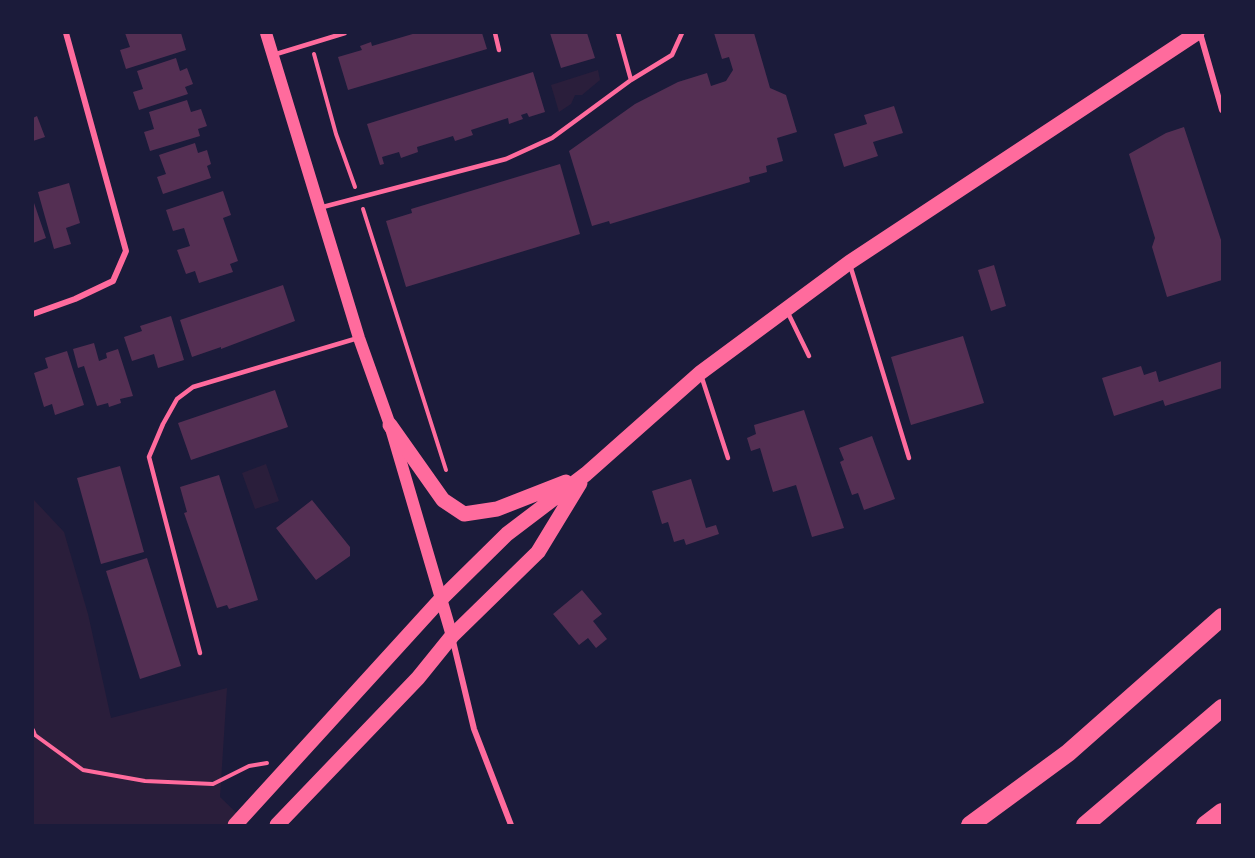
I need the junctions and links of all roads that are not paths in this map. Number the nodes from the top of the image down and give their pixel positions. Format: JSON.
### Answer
{"nodes":[{"id":1,"x":66,"y":33,"type":"edge"},
{"id":2,"x":266,"y":33,"type":"edge"},
{"id":3,"x":345,"y":33,"type":"edge"},
{"id":4,"x":495,"y":33,"type":"edge"},
{"id":5,"x":618,"y":33,"type":"edge"},
{"id":6,"x":682,"y":33,"type":"edge"},
{"id":7,"x":1199,"y":33,"type":"edge"},
{"id":8,"x":499,"y":51,"type":"dead end"},
{"id":9,"x":272,"y":55,"type":"junction"},
{"id":10,"x":631,"y":80,"type":"junction"},
{"id":11,"x":1222,"y":110,"type":"edge"},
{"id":12,"x":319,"y":208,"type":"junction"},
{"id":13,"x":850,"y":262,"type":"junction"},
{"id":14,"x":785,"y":308,"type":"junction"},
{"id":15,"x":33,"y":314,"type":"edge"},
{"id":16,"x":359,"y":338,"type":"junction"},
{"id":17,"x":809,"y":356,"type":"dead end"},
{"id":18,"x":700,"y":373,"type":"junction"},
{"id":19,"x":390,"y":425,"type":"junction"},
{"id":20,"x":728,"y":458,"type":"dead end"},
{"id":21,"x":909,"y":458,"type":"dead end"},
{"id":22,"x":586,"y":474,"type":"junction"},
{"id":23,"x":441,"y":599,"type":"junction"},
{"id":24,"x":1222,"y":617,"type":"edge"},
{"id":25,"x":452,"y":636,"type":"junction"},
{"id":26,"x":200,"y":653,"type":"dead end"},
{"id":27,"x":1222,"y":708,"type":"edge"},
{"id":28,"x":1222,"y":812,"type":"edge"},
{"id":29,"x":235,"y":825,"type":"edge"},
{"id":30,"x":277,"y":825,"type":"edge"},
{"id":31,"x":511,"y":825,"type":"edge"},
{"id":32,"x":970,"y":825,"type":"edge"},
{"id":33,"x":1085,"y":825,"type":"edge"},
{"id":34,"x":1205,"y":825,"type":"edge"}],
"edges":[{"from":1,"to":15,"type":"street"},
{"from":2,"to":9,"type":"main road"},
{"from":3,"to":9,"type":"lane"},
{"from":4,"to":8,"type":"lane"},
{"from":5,"to":10,"type":"lane"},
{"from":6,"to":10,"type":"lane"},
{"from":7,"to":11,"type":"street"},
{"from":7,"to":13,"type":"main road"},
{"from":9,"to":12,"type":"main road"},
{"from":10,"to":12,"type":"lane"},
{"from":12,"to":16,"type":"main road"},
{"from":13,"to":14,"type":"main road"},
{"from":13,"to":21,"type":"lane"},
{"from":14,"to":17,"type":"lane"},
{"from":14,"to":18,"type":"main road"},
{"from":16,"to":19,"type":"main road"},
{"from":16,"to":26,"type":"lane"},
{"from":18,"to":20,"type":"lane"},
{"from":18,"to":22,"type":"main road"},
{"from":19,"to":22,"type":"main road"},
{"from":19,"to":23,"type":"main road"},
{"from":22,"to":23,"type":"main road"},
{"from":22,"to":25,"type":"main road"},
{"from":23,"to":25,"type":"main road"},
{"from":23,"to":29,"type":"main road"},
{"from":24,"to":32,"type":"highway"},
{"from":25,"to":30,"type":"main road"},
{"from":25,"to":31,"type":"street"},
{"from":27,"to":33,"type":"highway"},
{"from":28,"to":34,"type":"highway"}]}
